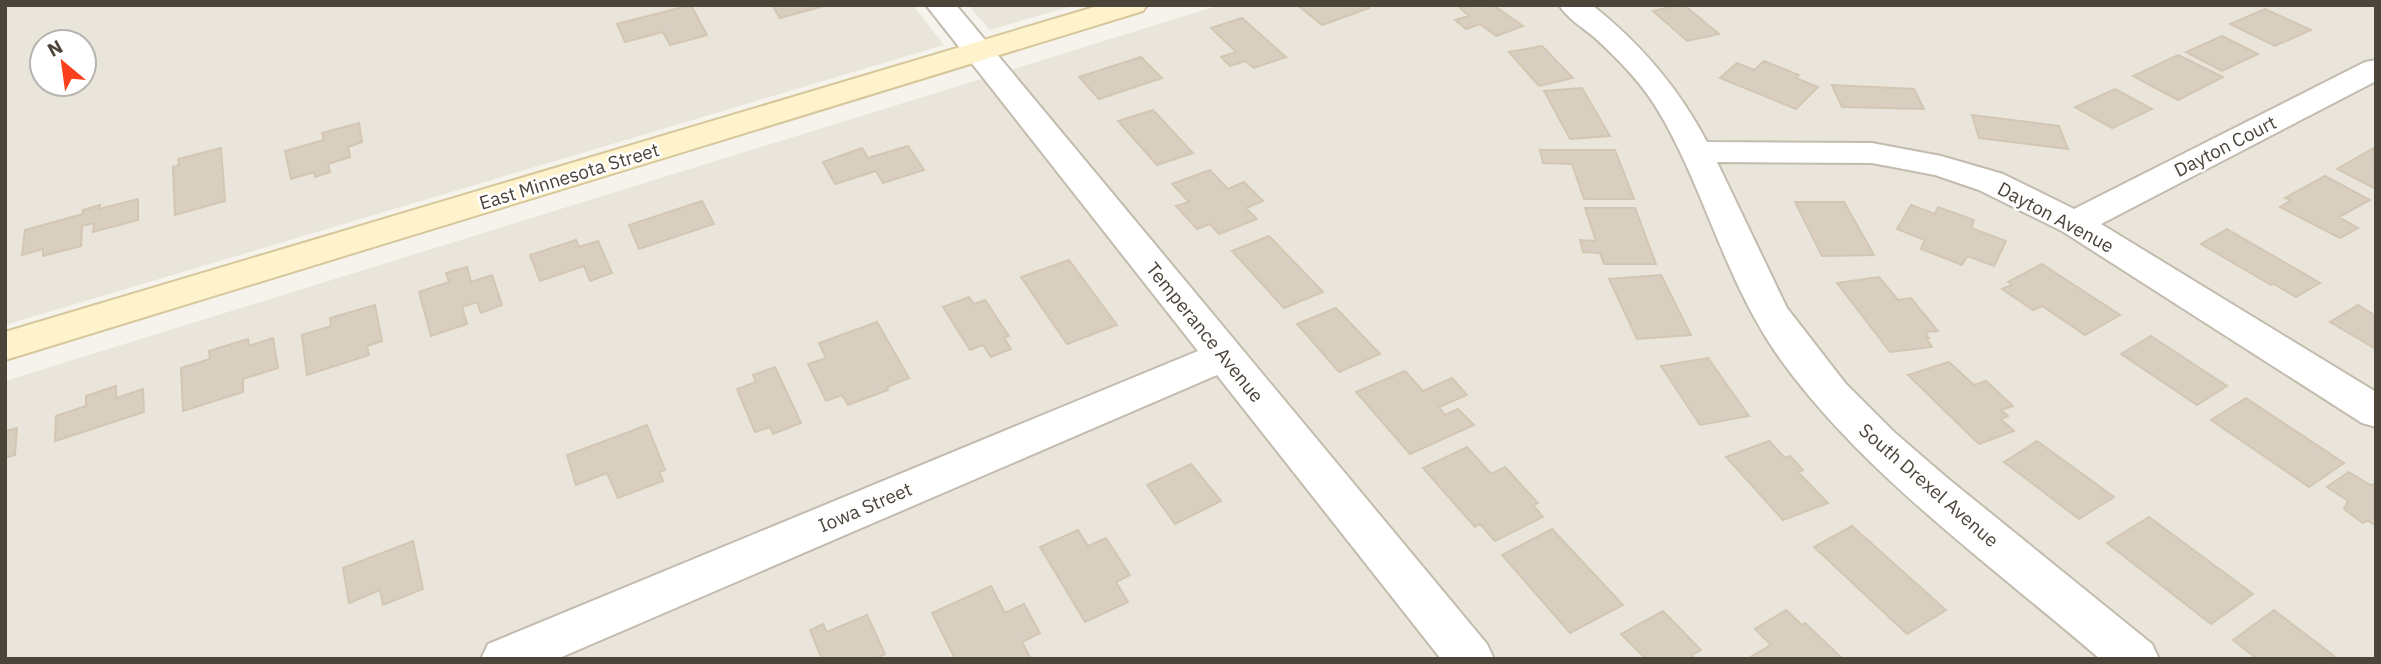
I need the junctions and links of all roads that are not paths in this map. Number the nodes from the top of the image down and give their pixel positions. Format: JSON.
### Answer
{"nodes":[{"id":1,"x":940,"y":5,"type":"edge"},
{"id":2,"x":1133,"y":5,"type":"edge"},
{"id":3,"x":1573,"y":5,"type":"edge"},
{"id":4,"x":978,"y":52,"type":"junction"},
{"id":5,"x":2376,"y":69,"type":"edge"},
{"id":6,"x":1694,"y":152,"type":"junction"},
{"id":7,"x":2074,"y":223,"type":"junction"},
{"id":8,"x":5,"y":346,"type":"edge"},
{"id":9,"x":1224,"y":356,"type":"junction"},
{"id":10,"x":2376,"y":412,"type":"edge"},
{"id":11,"x":2112,"y":653,"type":"edge"},
{"id":12,"x":505,"y":659,"type":"edge"},
{"id":13,"x":1470,"y":659,"type":"edge"}],
"edges":[{"from":1,"to":4,"type":"street","name":"Temperance Avenue"},
{"from":2,"to":4,"type":"street","name":"East Minnesota Street"},
{"from":3,"to":6,"type":"street","name":"South Drexel Avenue"},
{"from":4,"to":8,"type":"street","name":"East Minnesota Street"},
{"from":4,"to":9,"type":"street","name":"Temperance Avenue"},
{"from":5,"to":7,"type":"street","name":"Dayton Court"},
{"from":6,"to":7,"type":"street","name":"Dayton Avenue"},
{"from":6,"to":11,"type":"street","name":"South Drexel Avenue"},
{"from":7,"to":10,"type":"street","name":"Dayton Avenue"},
{"from":9,"to":12,"type":"street","name":"Iowa Street"},
{"from":9,"to":13,"type":"street","name":"Temperance Avenue"}]}
